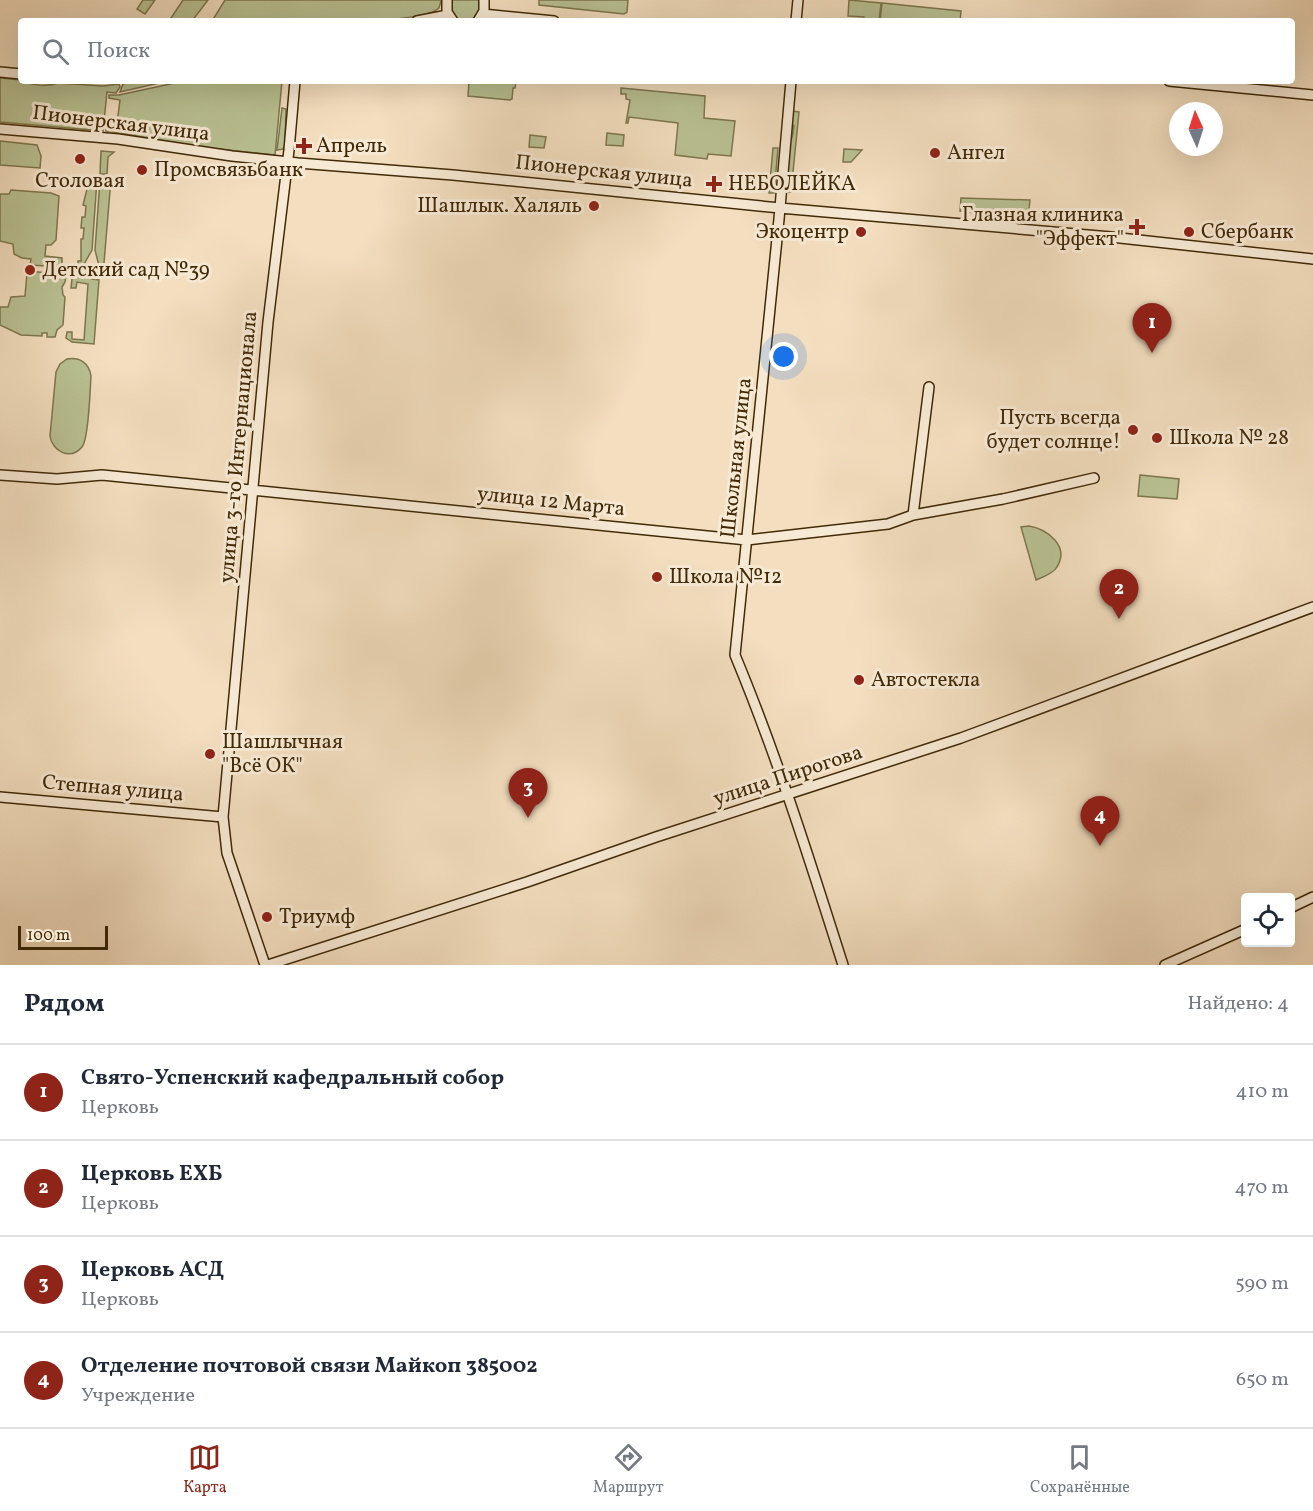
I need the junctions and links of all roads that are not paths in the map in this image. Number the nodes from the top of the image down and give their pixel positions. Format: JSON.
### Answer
{"nodes":[{"id":1,"x":447,"y":0,"type":"edge"},
{"id":2,"x":484,"y":0,"type":"edge"},
{"id":3,"x":798,"y":0,"type":"edge"},
{"id":4,"x":450,"y":18,"type":"edge"},
{"id":5,"x":481,"y":18,"type":"edge"},
{"id":6,"x":796,"y":18,"type":"edge"},
{"id":7,"x":0,"y":72,"type":"edge"},
{"id":8,"x":18,"y":74,"type":"edge"},
{"id":9,"x":295,"y":84,"type":"edge"},
{"id":10,"x":791,"y":84,"type":"edge"},
{"id":11,"x":1200,"y":84,"type":"edge"},
{"id":12,"x":1313,"y":95,"type":"edge"},
{"id":13,"x":0,"y":129,"type":"edge"},
{"id":14,"x":287,"y":162,"type":"junction"},
{"id":15,"x":780,"y":208,"type":"junction"},
{"id":16,"x":1313,"y":259,"type":"edge"},
{"id":17,"x":929,"y":387,"type":"dead end"},
{"id":18,"x":0,"y":476,"type":"edge"},
{"id":19,"x":1094,"y":478,"type":"dead end"},
{"id":20,"x":254,"y":490,"type":"junction"},
{"id":21,"x":913,"y":515,"type":"junction"},
{"id":22,"x":747,"y":540,"type":"junction"},
{"id":23,"x":1313,"y":607,"type":"edge"},
{"id":24,"x":787,"y":795,"type":"junction"},
{"id":25,"x":0,"y":797,"type":"edge"},
{"id":26,"x":223,"y":817,"type":"junction"},
{"id":27,"x":1313,"y":897,"type":"edge"},
{"id":28,"x":1295,"y":906,"type":"edge"},
{"id":29,"x":1241,"y":931,"type":"edge"},
{"id":30,"x":267,"y":965,"type":"edge"},
{"id":31,"x":843,"y":965,"type":"edge"},
{"id":32,"x":1166,"y":965,"type":"edge"}],
"edges":[{"from":1,"to":4,"type":"street"},
{"from":2,"to":5,"type":"street"},
{"from":3,"to":6,"type":"street"},
{"from":7,"to":8,"type":"street"},
{"from":9,"to":14,"type":"street","name":"улица 3-го Интернационала"},
{"from":10,"to":15,"type":"street","name":"Школьная улица"},
{"from":11,"to":12,"type":"street"},
{"from":13,"to":14,"type":"street","name":"Пионерская улица"},
{"from":14,"to":15,"type":"street","name":"Пионерская улица"},
{"from":14,"to":20,"type":"street","name":"улица 3-го Интернационала"},
{"from":15,"to":16,"type":"street","name":"Пионерская улица"},
{"from":15,"to":22,"type":"street","name":"Школьная улица"},
{"from":17,"to":21,"type":"street"},
{"from":18,"to":20,"type":"street","name":"улица 12 Марта"},
{"from":19,"to":21,"type":"street","name":"улица 12 Марта"},
{"from":20,"to":22,"type":"street","name":"улица 12 Марта"},
{"from":20,"to":26,"type":"street","name":"улица 3-го Интернационала"},
{"from":21,"to":22,"type":"street","name":"улица 12 Марта"},
{"from":22,"to":24,"type":"street","name":"Школьная улица"},
{"from":23,"to":24,"type":"street","name":"улица Пирогова"},
{"from":24,"to":30,"type":"street","name":"улица Пирогова"},
{"from":24,"to":31,"type":"street","name":"Школьная улица"},
{"from":25,"to":26,"type":"street","name":"Степная улица"},
{"from":26,"to":30,"type":"street","name":"улица 3-го Интернационала"},
{"from":27,"to":28,"type":"street"},
{"from":29,"to":32,"type":"street"}]}
